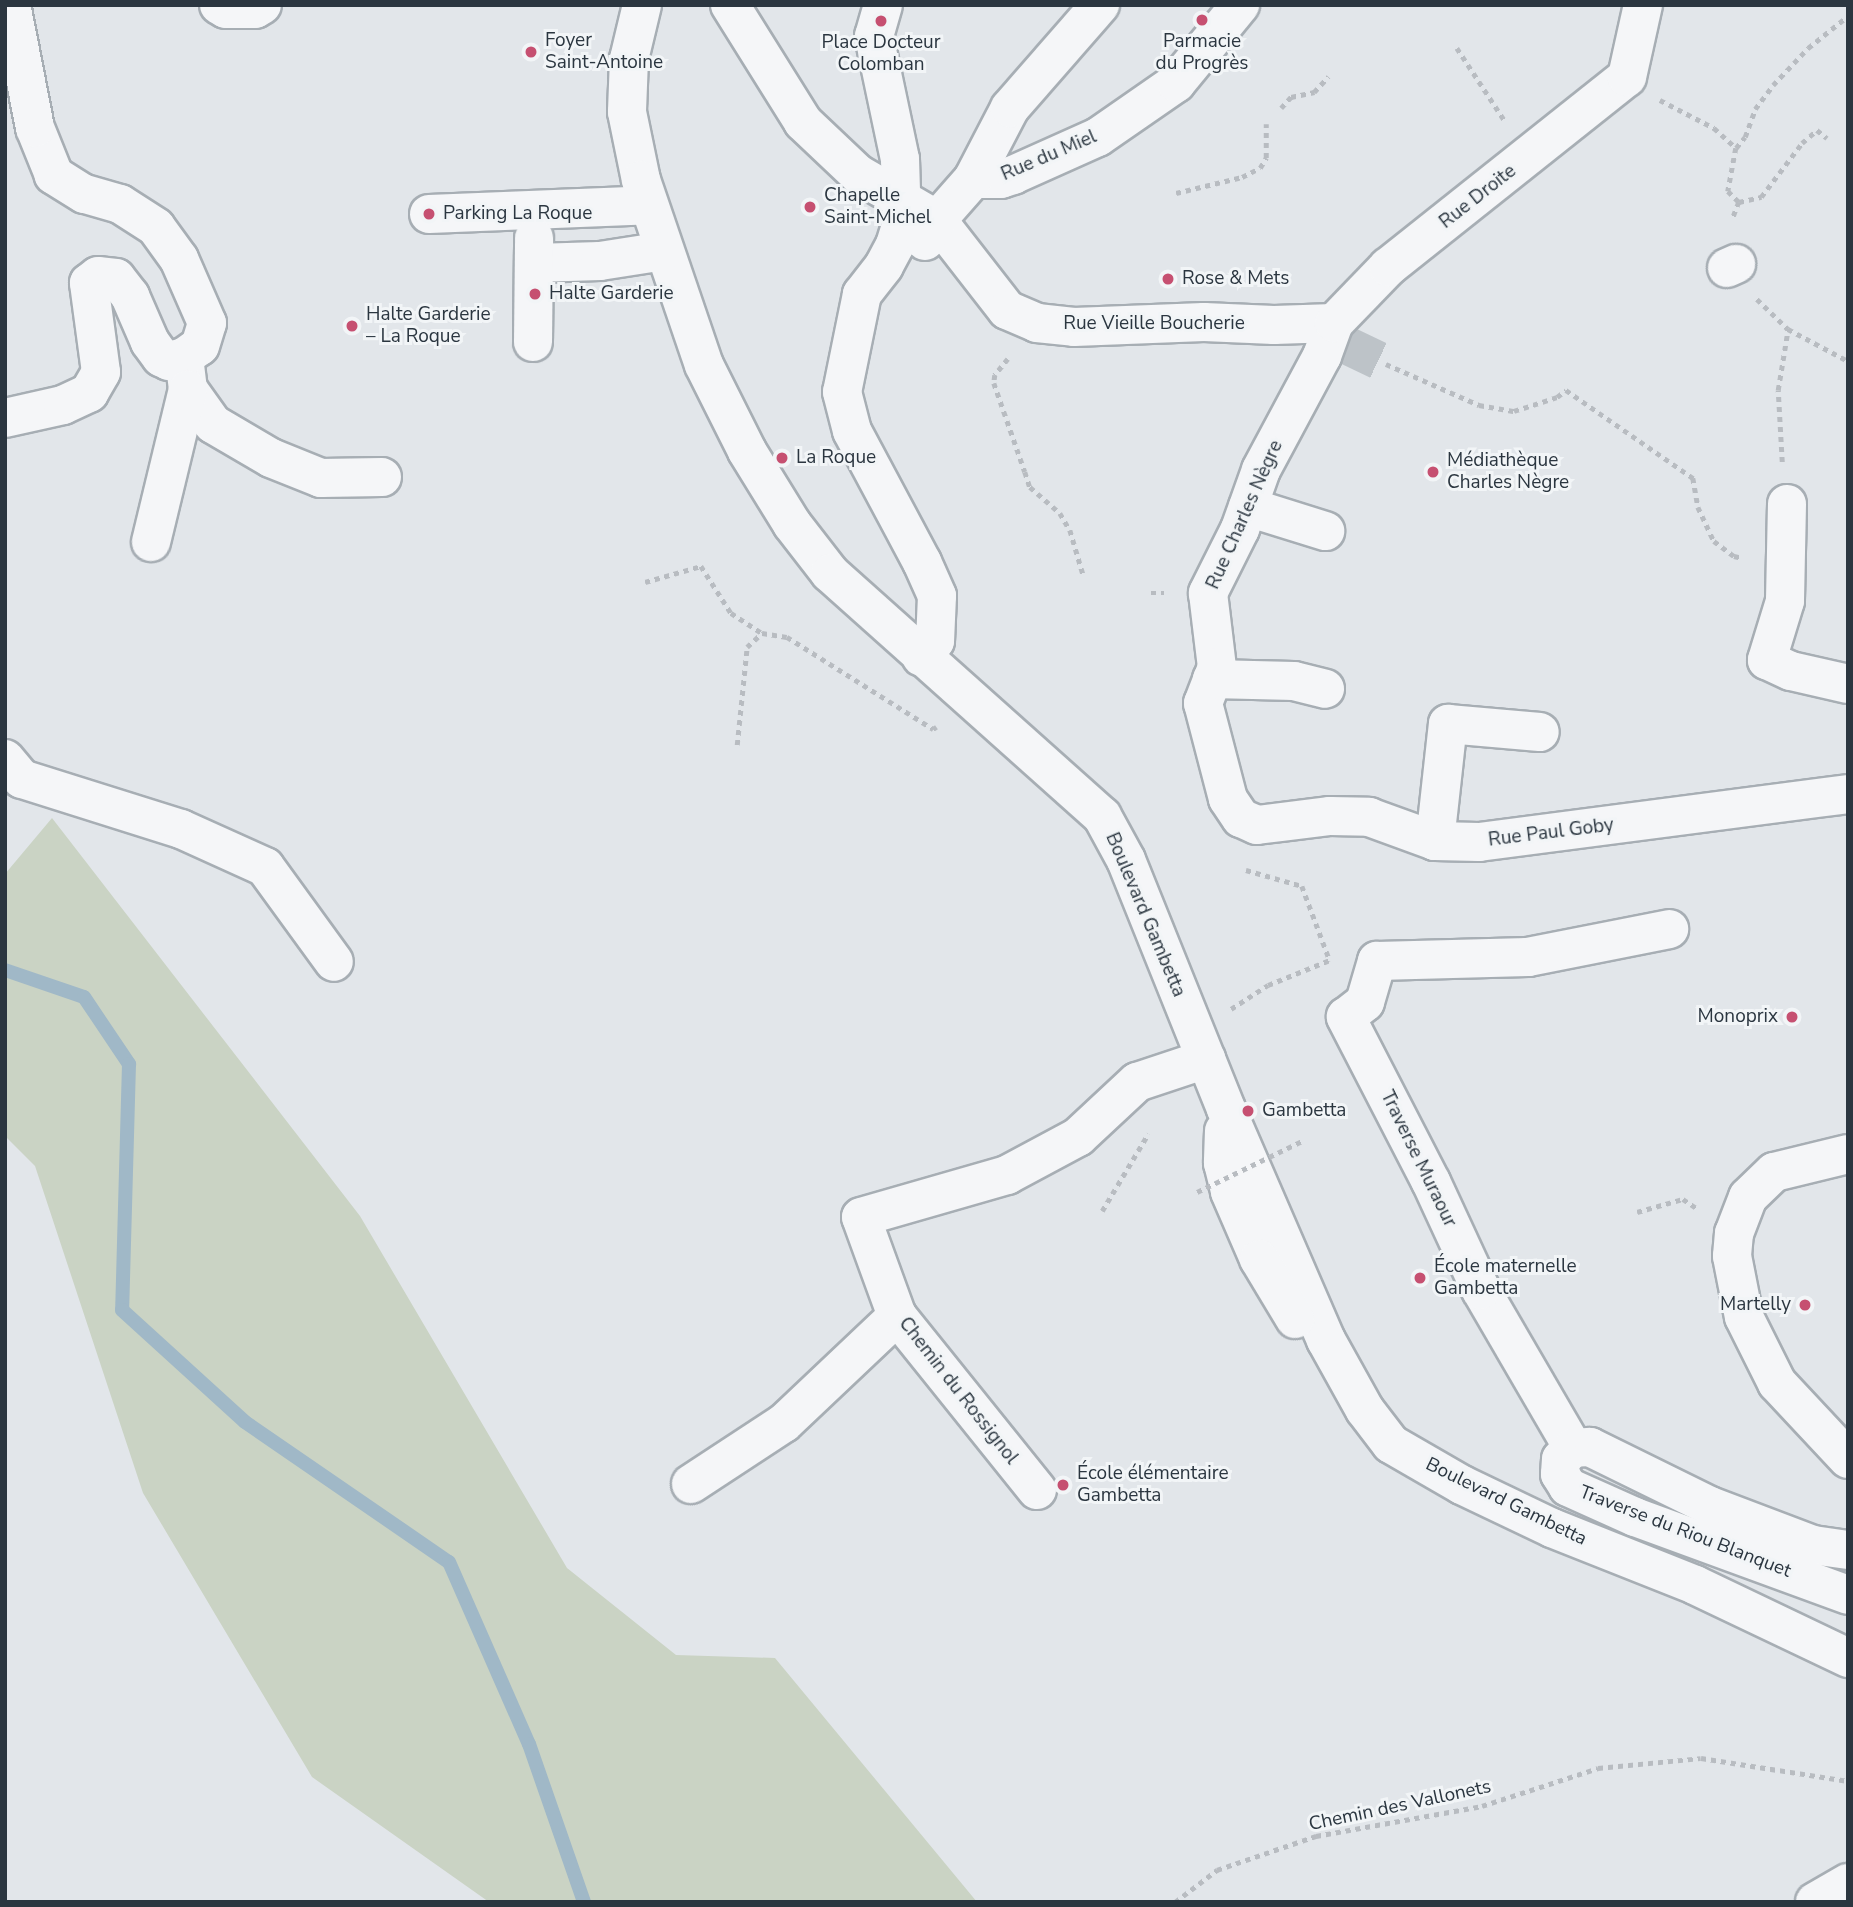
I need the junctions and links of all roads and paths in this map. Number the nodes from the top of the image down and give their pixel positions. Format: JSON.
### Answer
{"nodes":[{"id":1,"x":11,"y":5,"type":"edge"},
{"id":2,"x":219,"y":5,"type":"edge"},
{"id":3,"x":262,"y":5,"type":"edge"},
{"id":4,"x":642,"y":5,"type":"edge"},
{"id":5,"x":730,"y":5,"type":"edge"},
{"id":6,"x":883,"y":5,"type":"edge"},
{"id":7,"x":1100,"y":5,"type":"edge"},
{"id":8,"x":1240,"y":5,"type":"edge"},
{"id":9,"x":1643,"y":5,"type":"edge"},
{"id":10,"x":1848,"y":16,"type":"edge"},
{"id":11,"x":1457,"y":48,"type":"dead end"},
{"id":12,"x":1328,"y":77,"type":"dead end"},
{"id":13,"x":1281,"y":108,"type":"dead end"},
{"id":14,"x":1266,"y":124,"type":"dead end"},
{"id":15,"x":1827,"y":138,"type":"dead end"},
{"id":16,"x":1736,"y":148,"type":"dead end"},
{"id":17,"x":1532,"y":155,"type":"junction"},
{"id":18,"x":974,"y":179,"type":"junction"},
{"id":19,"x":1176,"y":193,"type":"dead end"},
{"id":20,"x":901,"y":201,"type":"junction"},
{"id":21,"x":1739,"y":202,"type":"dead end"},
{"id":22,"x":649,"y":205,"type":"junction"},
{"id":23,"x":429,"y":214,"type":"dead end"},
{"id":24,"x":937,"y":220,"type":"junction"},
{"id":25,"x":664,"y":251,"type":"junction"},
{"id":26,"x":1037,"y":323,"type":"junction"},
{"id":27,"x":1788,"y":329,"type":"dead end"},
{"id":28,"x":1336,"y":335,"type":"junction"},
{"id":29,"x":852,"y":338,"type":"junction"},
{"id":30,"x":533,"y":342,"type":"dead end"},
{"id":31,"x":1386,"y":364,"type":"tunnel mouth"},
{"id":32,"x":186,"y":373,"type":"junction"},
{"id":33,"x":5,"y":418,"type":"edge"},
{"id":34,"x":382,"y":477,"type":"dead end"},
{"id":35,"x":1787,"y":504,"type":"joint"},
{"id":36,"x":1248,"y":508,"type":"junction"},
{"id":37,"x":1325,"y":531,"type":"dead end"},
{"id":38,"x":151,"y":542,"type":"dead end"},
{"id":39,"x":1734,"y":556,"type":"dead end"},
{"id":40,"x":1083,"y":574,"type":"dead end"},
{"id":41,"x":645,"y":582,"type":"dead end"},
{"id":42,"x":762,"y":633,"type":"junction"},
{"id":43,"x":922,"y":657,"type":"junction"},
{"id":44,"x":1212,"y":679,"type":"junction"},
{"id":45,"x":1848,"y":684,"type":"edge"},
{"id":46,"x":1325,"y":689,"type":"dead end"},
{"id":47,"x":943,"y":722,"type":"dead end"},
{"id":48,"x":1540,"y":732,"type":"dead end"},
{"id":49,"x":737,"y":745,"type":"dead end"},
{"id":50,"x":5,"y":759,"type":"edge"},
{"id":51,"x":1848,"y":794,"type":"edge"},
{"id":52,"x":1257,"y":825,"type":"junction"},
{"id":53,"x":1435,"y":841,"type":"junction"},
{"id":54,"x":1670,"y":929,"type":"dead end"},
{"id":55,"x":1330,"y":960,"type":"junction"},
{"id":56,"x":334,"y":962,"type":"dead end"},
{"id":57,"x":1222,"y":1015,"type":"dead end"},
{"id":58,"x":1346,"y":1017,"type":"junction"},
{"id":59,"x":1206,"y":1059,"type":"junction"},
{"id":60,"x":1304,"y":1140,"type":"dead end"},
{"id":61,"x":1848,"y":1154,"type":"edge"},
{"id":62,"x":1197,"y":1192,"type":"dead end"},
{"id":63,"x":1637,"y":1212,"type":"dead end"},
{"id":64,"x":1734,"y":1233,"type":"junction"},
{"id":65,"x":897,"y":1316,"type":"junction"},
{"id":66,"x":1573,"y":1448,"type":"junction"},
{"id":67,"x":1848,"y":1459,"type":"edge"},
{"id":68,"x":691,"y":1484,"type":"dead end"},
{"id":69,"x":1037,"y":1490,"type":"dead end"},
{"id":70,"x":1848,"y":1550,"type":"edge"},
{"id":71,"x":1848,"y":1595,"type":"edge"},
{"id":72,"x":1848,"y":1658,"type":"edge"},
{"id":73,"x":1848,"y":1781,"type":"edge"},
{"id":74,"x":1848,"y":1882,"type":"edge"},
{"id":75,"x":1175,"y":1902,"type":"edge"},
{"id":76,"x":1815,"y":1902,"type":"edge"}],
"edges":[{"from":1,"to":32,"type":"street"},
{"from":2,"to":3,"type":"street"},
{"from":4,"to":22,"type":"street","name":"Boulevard Gambetta"},
{"from":5,"to":20,"type":"street"},
{"from":6,"to":20,"type":"street"},
{"from":7,"to":18,"type":"street"},
{"from":8,"to":18,"type":"street","name":"Rue du Miel"},
{"from":9,"to":17,"type":"street","name":"Rue Droite"},
{"from":10,"to":16,"type":"path"},
{"from":11,"to":17,"type":"path"},
{"from":12,"to":13,"type":"path"},
{"from":14,"to":19,"type":"path"},
{"from":15,"to":21,"type":"path"},
{"from":17,"to":28,"type":"street","name":"Rue Droite"},
{"from":18,"to":24,"type":"street"},
{"from":20,"to":24,"type":"street"},
{"from":20,"to":29,"type":"street"},
{"from":22,"to":23,"type":"street"},
{"from":22,"to":25,"type":"street","name":"Boulevard Gambetta"},
{"from":24,"to":26,"type":"street","name":"Rue Vieille Boucherie"},
{"from":24,"to":29,"type":"street"},
{"from":25,"to":30,"type":"street"},
{"from":25,"to":43,"type":"street","name":"Boulevard Gambetta"},
{"from":26,"to":28,"type":"street","name":"Rue Vieille Boucherie"},
{"from":26,"to":40,"type":"path"},
{"from":27,"to":35,"type":"path"},
{"from":28,"to":36,"type":"street","name":"Rue Charles Nègre"},
{"from":29,"to":43,"type":"street"},
{"from":31,"to":39,"type":"path"},
{"from":32,"to":33,"type":"street"},
{"from":32,"to":34,"type":"street"},
{"from":32,"to":38,"type":"street"},
{"from":35,"to":45,"type":"street"},
{"from":36,"to":37,"type":"street"},
{"from":36,"to":44,"type":"street","name":"Rue Charles Nègre"},
{"from":41,"to":42,"type":"path"},
{"from":42,"to":47,"type":"path"},
{"from":42,"to":49,"type":"path"},
{"from":43,"to":59,"type":"street","name":"Boulevard Gambetta"},
{"from":44,"to":46,"type":"street"},
{"from":44,"to":52,"type":"street","name":"Rue Charles Nègre"},
{"from":48,"to":53,"type":"street"},
{"from":50,"to":56,"type":"street"},
{"from":51,"to":53,"type":"street","name":"Rue Paul Goby"},
{"from":52,"to":53,"type":"street","name":"Rue Paul Goby"},
{"from":52,"to":55,"type":"path"},
{"from":54,"to":58,"type":"street"},
{"from":55,"to":57,"type":"path"},
{"from":55,"to":58,"type":"path"},
{"from":58,"to":66,"type":"street","name":"Traverse Muraour"},
{"from":59,"to":65,"type":"street","name":"Chemin du Rossignol"},
{"from":59,"to":72,"type":"street","name":"Boulevard Gambetta"},
{"from":60,"to":62,"type":"path","bridge":true},
{"from":61,"to":64,"type":"street"},
{"from":63,"to":64,"type":"path"},
{"from":64,"to":67,"type":"street"},
{"from":65,"to":68,"type":"street"},
{"from":65,"to":69,"type":"street","name":"Chemin du Rossignol"},
{"from":66,"to":70,"type":"street","name":"Traverse du Riou Blanquet"},
{"from":66,"to":71,"type":"street","name":"Traverse du Riou Blanquet"},
{"from":73,"to":75,"type":"path","name":"Chemin des Vallonets"},
{"from":74,"to":76,"type":"street"}]}
